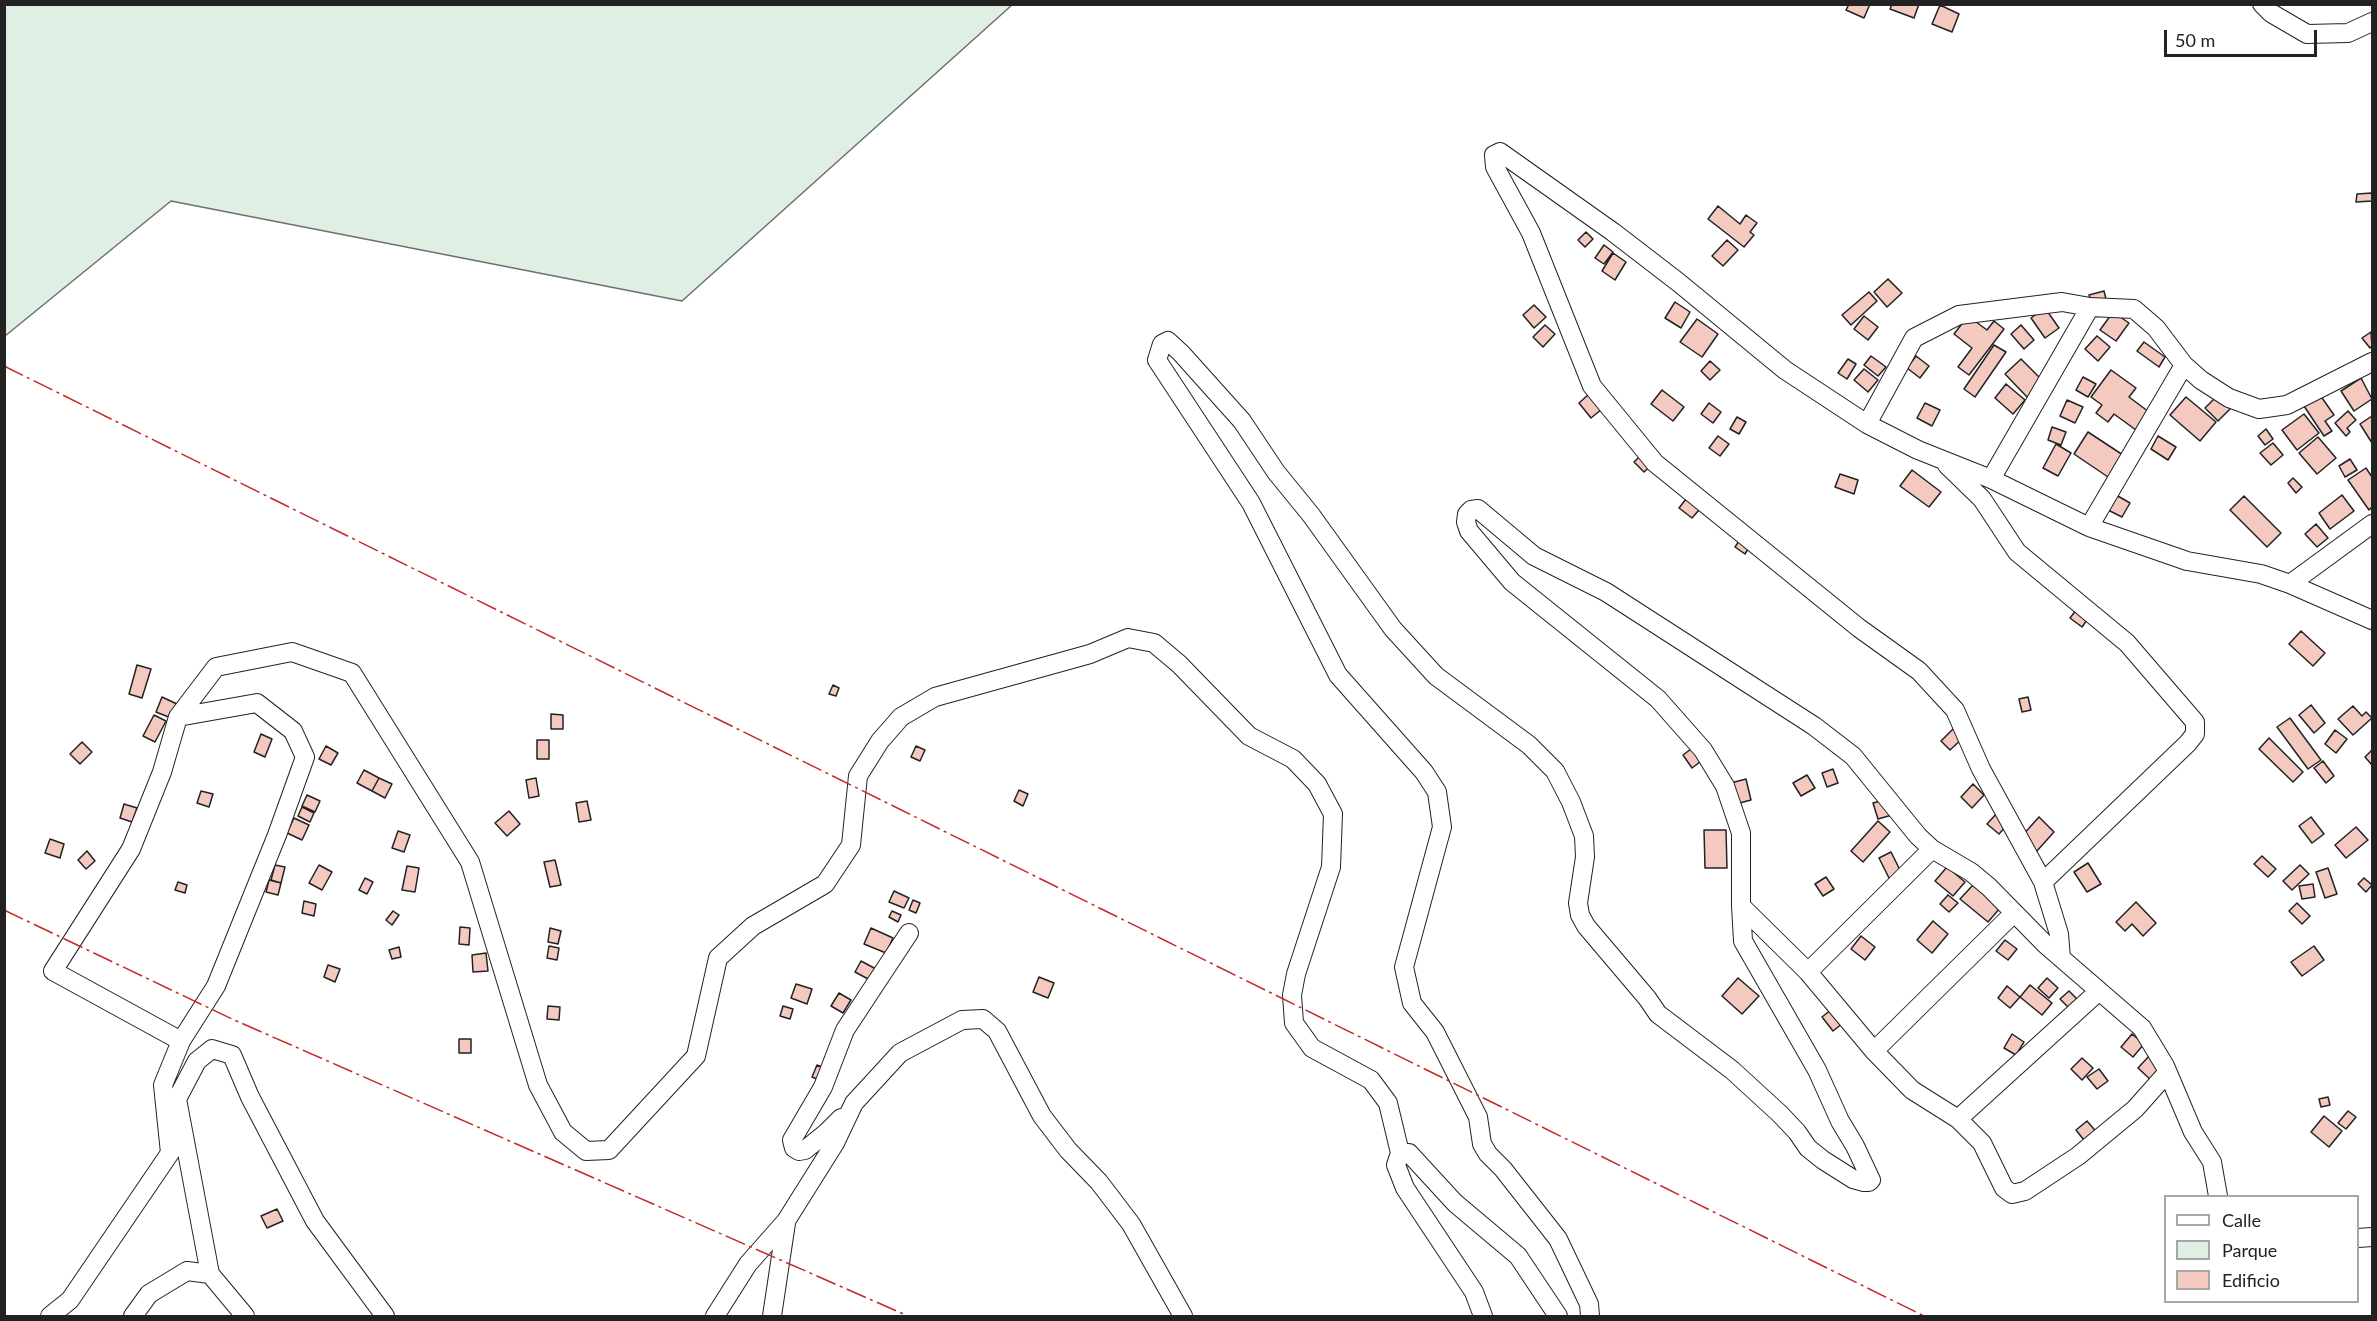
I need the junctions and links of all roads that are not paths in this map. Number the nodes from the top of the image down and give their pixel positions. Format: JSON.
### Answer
{"nodes":[{"id":1,"x":2262,"y":4,"type":"edge"},
{"id":2,"x":2373,"y":22,"type":"edge"},
{"id":3,"x":2090,"y":307,"type":"junction"},
{"id":4,"x":2373,"y":362,"type":"edge"},
{"id":5,"x":2184,"y":365,"type":"junction"},
{"id":6,"x":1868,"y":424,"type":"junction"},
{"id":7,"x":1940,"y":458,"type":"junction"},
{"id":8,"x":1991,"y":479,"type":"junction"},
{"id":9,"x":2373,"y":524,"type":"edge"},
{"id":10,"x":2089,"y":527,"type":"junction"},
{"id":11,"x":2290,"y":584,"type":"junction"},
{"id":12,"x":2373,"y":620,"type":"edge"},
{"id":13,"x":178,"y":717,"type":"junction"},
{"id":14,"x":1932,"y":849,"type":"junction"},
{"id":15,"x":2043,"y":882,"type":"junction"},
{"id":16,"x":1741,"y":906,"type":"junction"},
{"id":17,"x":2014,"y":913,"type":"junction"},
{"id":18,"x":909,"y":933,"type":"dead end"},
{"id":19,"x":2061,"y":958,"type":"junction"},
{"id":20,"x":1808,"y":972,"type":"junction"},
{"id":21,"x":2099,"y":991,"type":"junction"},
{"id":22,"x":181,"y":1041,"type":"junction"},
{"id":23,"x":1874,"y":1051,"type":"junction"},
{"id":24,"x":2168,"y":1073,"type":"junction"},
{"id":25,"x":854,"y":1103,"type":"junction"},
{"id":26,"x":1958,"y":1119,"type":"junction"},
{"id":27,"x":178,"y":1152,"type":"junction"},
{"id":28,"x":1400,"y":1153,"type":"junction"},
{"id":29,"x":2218,"y":1195,"type":"edge"},
{"id":30,"x":786,"y":1221,"type":"junction"},
{"id":31,"x":210,"y":1274,"type":"junction"},
{"id":32,"x":50,"y":1317,"type":"edge"},
{"id":33,"x":133,"y":1317,"type":"edge"},
{"id":34,"x":244,"y":1317,"type":"edge"},
{"id":35,"x":385,"y":1317,"type":"edge"},
{"id":36,"x":715,"y":1317,"type":"edge"},
{"id":37,"x":772,"y":1317,"type":"edge"},
{"id":38,"x":1183,"y":1317,"type":"edge"},
{"id":39,"x":1483,"y":1317,"type":"edge"},
{"id":40,"x":1558,"y":1317,"type":"edge"},
{"id":41,"x":1590,"y":1317,"type":"edge"}],
"edges":[{"from":1,"to":2,"type":"street"},
{"from":3,"to":5,"type":"street"},
{"from":3,"to":6,"type":"street"},
{"from":3,"to":8,"type":"street"},
{"from":4,"to":5,"type":"street"},
{"from":5,"to":10,"type":"street"},
{"from":6,"to":7,"type":"street"},
{"from":6,"to":15,"type":"street"},
{"from":7,"to":8,"type":"street"},
{"from":7,"to":15,"type":"street"},
{"from":8,"to":10,"type":"street"},
{"from":9,"to":11,"type":"street"},
{"from":10,"to":11,"type":"street"},
{"from":11,"to":12,"type":"street"},
{"from":13,"to":22,"type":"street"},
{"from":13,"to":22,"type":"street"},
{"from":13,"to":28,"type":"street"},
{"from":14,"to":16,"type":"street"},
{"from":14,"to":17,"type":"street"},
{"from":14,"to":20,"type":"street"},
{"from":15,"to":19,"type":"street"},
{"from":16,"to":20,"type":"street"},
{"from":16,"to":41,"type":"street"},
{"from":17,"to":19,"type":"street"},
{"from":17,"to":23,"type":"street"},
{"from":18,"to":25,"type":"street"},
{"from":19,"to":21,"type":"street"},
{"from":20,"to":23,"type":"street"},
{"from":21,"to":24,"type":"street"},
{"from":21,"to":26,"type":"street"},
{"from":22,"to":27,"type":"street"},
{"from":23,"to":26,"type":"street"},
{"from":24,"to":26,"type":"street"},
{"from":24,"to":29,"type":"street"},
{"from":25,"to":30,"type":"street"},
{"from":25,"to":38,"type":"street"},
{"from":27,"to":31,"type":"street"},
{"from":27,"to":32,"type":"street"},
{"from":27,"to":35,"type":"street"},
{"from":28,"to":39,"type":"street"},
{"from":28,"to":40,"type":"street"},
{"from":30,"to":36,"type":"street"},
{"from":30,"to":37,"type":"street"},
{"from":31,"to":33,"type":"street"},
{"from":31,"to":34,"type":"street"}]}
